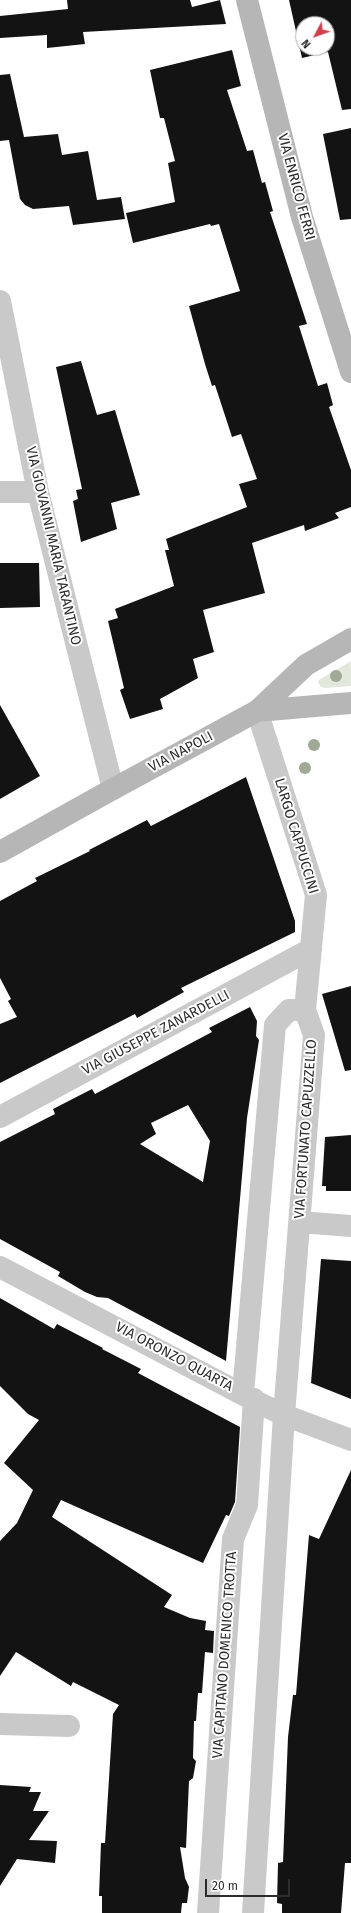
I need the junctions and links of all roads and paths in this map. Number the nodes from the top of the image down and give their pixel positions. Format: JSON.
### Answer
{"nodes":[{"id":1,"x":247,"y":0,"type":"edge"},
{"id":2,"x":0,"y":301,"type":"edge"},
{"id":3,"x":351,"y":372,"type":"edge"},
{"id":4,"x":0,"y":492,"type":"edge"},
{"id":5,"x":38,"y":492,"type":"junction"},
{"id":6,"x":351,"y":639,"type":"edge"},
{"id":7,"x":351,"y":703,"type":"edge"},
{"id":8,"x":257,"y":712,"type":"junction"},
{"id":9,"x":113,"y":789,"type":"junction"},
{"id":10,"x":0,"y":852,"type":"edge"},
{"id":11,"x":311,"y":949,"type":"junction"},
{"id":12,"x":305,"y":1010,"type":"junction"},
{"id":13,"x":0,"y":1117,"type":"edge"},
{"id":14,"x":300,"y":1222,"type":"junction"},
{"id":15,"x":351,"y":1226,"type":"edge"},
{"id":16,"x":0,"y":1267,"type":"edge"},
{"id":17,"x":248,"y":1396,"type":"junction"},
{"id":18,"x":284,"y":1415,"type":"junction"},
{"id":19,"x":351,"y":1440,"type":"edge"},
{"id":20,"x":0,"y":1724,"type":"edge"},
{"id":21,"x":69,"y":1726,"type":"dead end"},
{"id":22,"x":208,"y":1913,"type":"edge"},
{"id":23,"x":254,"y":1913,"type":"edge"}],
"edges":[{"from":1,"to":3,"type":"street","name":"VIA ENRICO FERRI"},
{"from":2,"to":5,"type":"street","name":"VIA GIOVANNI MARIA TARANTINO"},
{"from":4,"to":5,"type":"street"},
{"from":5,"to":9,"type":"street","name":"VIA GIOVANNI MARIA TARANTINO"},
{"from":6,"to":8,"type":"street","name":"VIA NAPOLI"},
{"from":7,"to":8,"type":"street"},
{"from":8,"to":9,"type":"street","name":"VIA NAPOLI"},
{"from":8,"to":11,"type":"street","name":"LARGO CAPPUCCINI"},
{"from":9,"to":10,"type":"street","name":"VIA NAPOLI"},
{"from":11,"to":12,"type":"street","name":"LARGO CAPPUCCINI"},
{"from":11,"to":13,"type":"street","name":"VIA GIUSEPPE ZANARDELLI"},
{"from":12,"to":14,"type":"street","name":"VIA FORTUNATO CAPUZZELLO"},
{"from":12,"to":17,"type":"street"},
{"from":14,"to":15,"type":"street"},
{"from":14,"to":18,"type":"street","name":"VIA FORTUNATO CAPUZZELLO"},
{"from":16,"to":17,"type":"street","name":"VIA ORONZO QUARTA"},
{"from":17,"to":18,"type":"street","name":"VIA ORONZO QUARTA"},
{"from":17,"to":22,"type":"street","name":"VIA CAPITANO DOMENICO TROTTA"},
{"from":18,"to":19,"type":"street","name":"VIA ORONZO QUARTA"},
{"from":18,"to":23,"type":"street"},
{"from":20,"to":21,"type":"street"}]}
